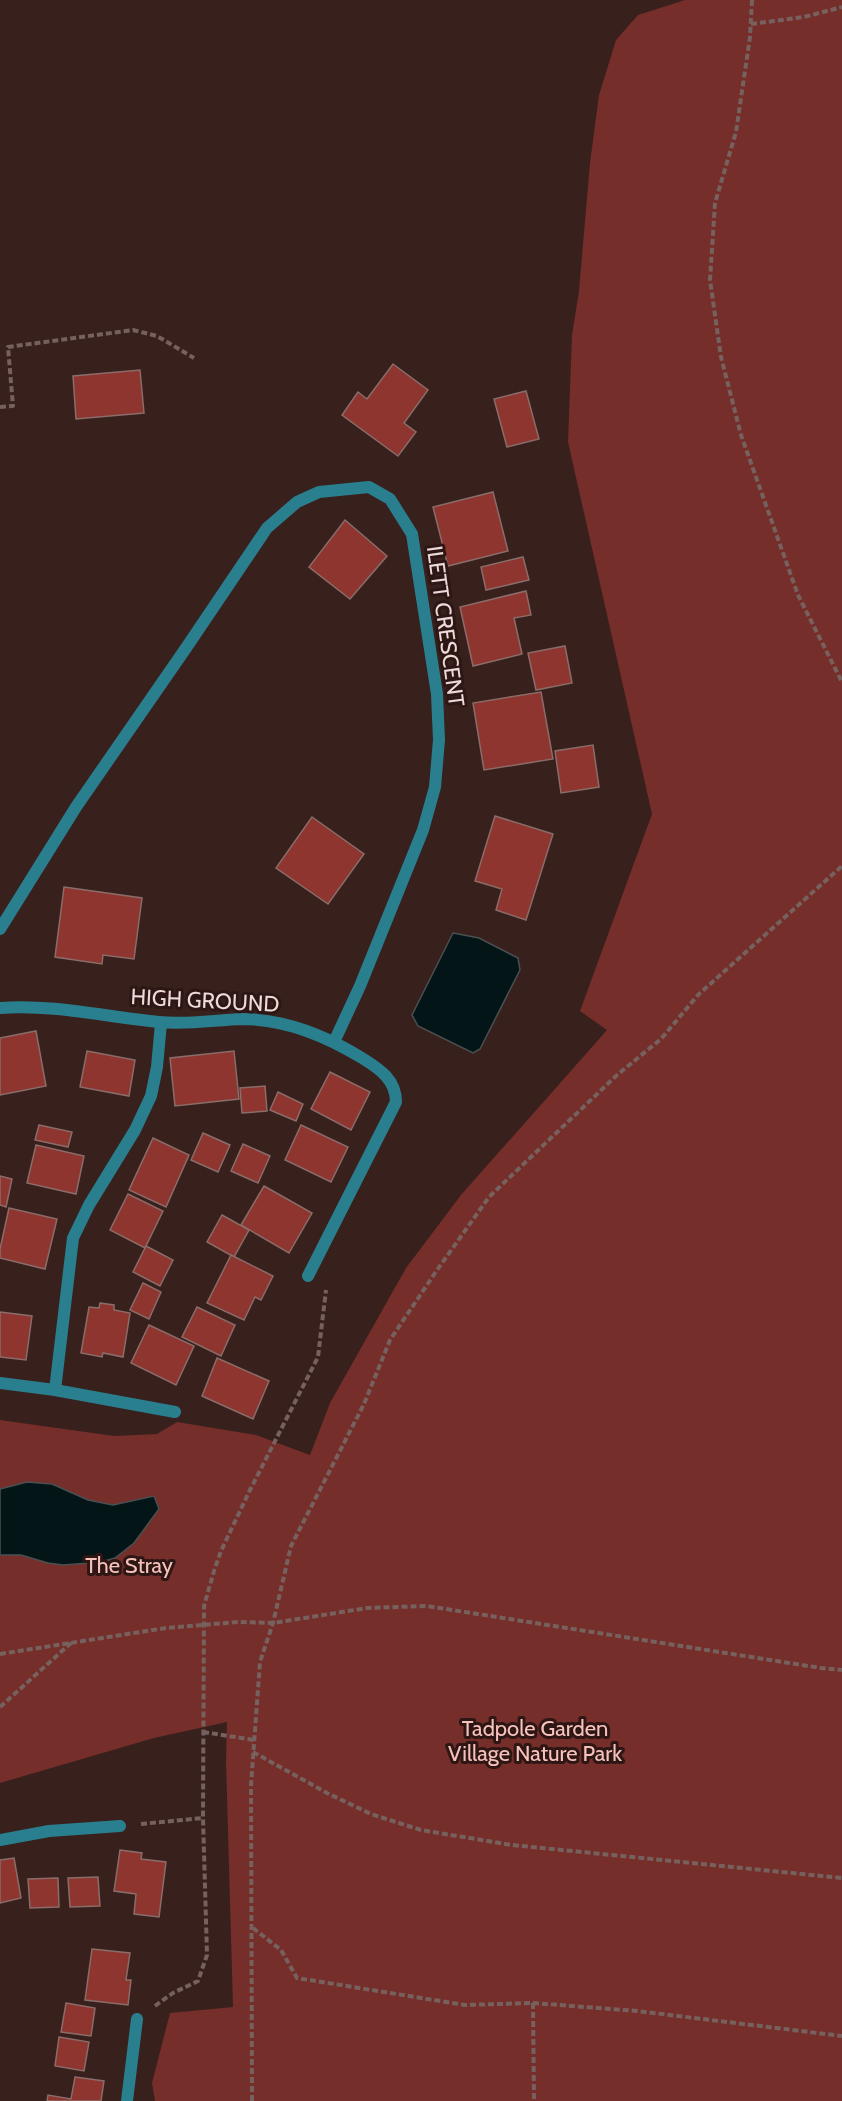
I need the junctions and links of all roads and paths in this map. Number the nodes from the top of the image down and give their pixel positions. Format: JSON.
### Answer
{"nodes":[{"id":1,"x":753,"y":0,"type":"edge"},
{"id":2,"x":842,"y":7,"type":"edge"},
{"id":3,"x":751,"y":24,"type":"junction"},
{"id":4,"x":194,"y":358,"type":"dead end"},
{"id":5,"x":0,"y":407,"type":"edge"},
{"id":6,"x":842,"y":682,"type":"edge"},
{"id":7,"x":842,"y":866,"type":"edge"},
{"id":8,"x":0,"y":928,"type":"edge"},
{"id":9,"x":0,"y":1008,"type":"edge"},
{"id":10,"x":161,"y":1023,"type":"junction"},
{"id":11,"x":334,"y":1042,"type":"junction"},
{"id":12,"x":308,"y":1276,"type":"dead end"},
{"id":13,"x":326,"y":1289,"type":"dead end"},
{"id":14,"x":0,"y":1383,"type":"edge"},
{"id":15,"x":55,"y":1390,"type":"junction"},
{"id":16,"x":175,"y":1412,"type":"dead end"},
{"id":17,"x":273,"y":1623,"type":"junction"},
{"id":18,"x":203,"y":1624,"type":"junction"},
{"id":19,"x":72,"y":1643,"type":"junction"},
{"id":20,"x":0,"y":1654,"type":"edge"},
{"id":21,"x":842,"y":1670,"type":"edge"},
{"id":22,"x":0,"y":1707,"type":"edge"},
{"id":23,"x":203,"y":1732,"type":"junction"},
{"id":24,"x":254,"y":1740,"type":"junction"},
{"id":25,"x":253,"y":1752,"type":"junction"},
{"id":26,"x":203,"y":1818,"type":"junction"},
{"id":27,"x":120,"y":1826,"type":"joint"},
{"id":28,"x":0,"y":1840,"type":"edge"},
{"id":29,"x":842,"y":1878,"type":"edge"},
{"id":30,"x":253,"y":1927,"type":"junction"},
{"id":31,"x":533,"y":2003,"type":"junction"},
{"id":32,"x":137,"y":2019,"type":"joint"},
{"id":33,"x":842,"y":2036,"type":"edge"},
{"id":34,"x":127,"y":2101,"type":"edge"},
{"id":35,"x":252,"y":2101,"type":"edge"},
{"id":36,"x":534,"y":2101,"type":"edge"}],
"edges":[{"from":1,"to":3,"type":"path"},
{"from":2,"to":3,"type":"path"},
{"from":3,"to":6,"type":"path"},
{"from":4,"to":5,"type":"path"},
{"from":7,"to":17,"type":"path"},
{"from":8,"to":11,"type":"street","name":"ILETT CRESCENT"},
{"from":9,"to":10,"type":"street","name":"HIGH GROUND"},
{"from":10,"to":11,"type":"street","name":"HIGH GROUND"},
{"from":10,"to":15,"type":"street"},
{"from":11,"to":12,"type":"street","name":"HIGH GROUND"},
{"from":13,"to":18,"type":"path"},
{"from":14,"to":15,"type":"street"},
{"from":15,"to":16,"type":"street"},
{"from":17,"to":18,"type":"path"},
{"from":17,"to":21,"type":"path"},
{"from":17,"to":24,"type":"path"},
{"from":18,"to":19,"type":"path"},
{"from":18,"to":23,"type":"path"},
{"from":19,"to":20,"type":"path"},
{"from":19,"to":22,"type":"path"},
{"from":23,"to":24,"type":"path"},
{"from":23,"to":26,"type":"path"},
{"from":24,"to":25,"type":"path"},
{"from":25,"to":29,"type":"path"},
{"from":25,"to":30,"type":"path"},
{"from":26,"to":27,"type":"path"},
{"from":26,"to":32,"type":"path"},
{"from":27,"to":28,"type":"street"},
{"from":30,"to":31,"type":"path"},
{"from":30,"to":35,"type":"path"},
{"from":31,"to":33,"type":"path"},
{"from":31,"to":36,"type":"path"},
{"from":32,"to":34,"type":"street"}]}
